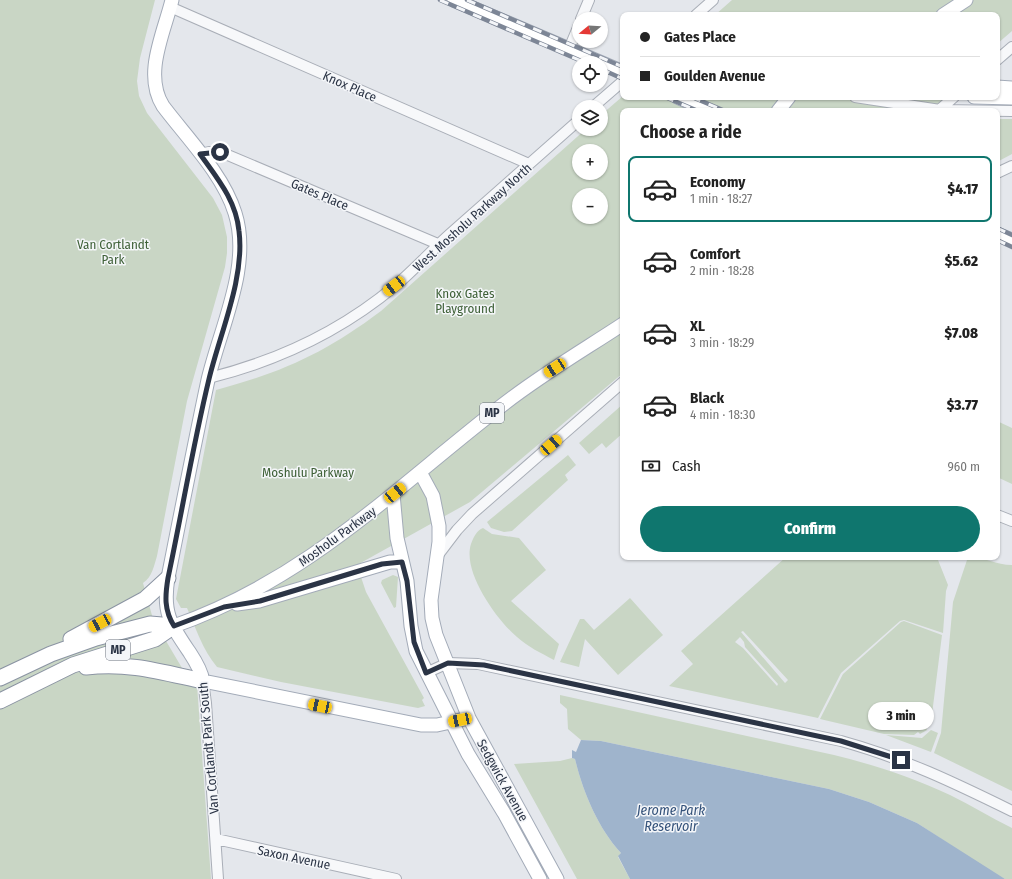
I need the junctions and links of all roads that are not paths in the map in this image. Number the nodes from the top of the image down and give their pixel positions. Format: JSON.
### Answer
{"nodes":[{"id":1,"x":454,"y":0,"type":"edge"},
{"id":2,"x":589,"y":0,"type":"edge"},
{"id":3,"x":713,"y":0,"type":"edge"},
{"id":4,"x":966,"y":0,"type":"edge"},
{"id":5,"x":171,"y":4,"type":"edge"},
{"id":6,"x":584,"y":12,"type":"edge"},
{"id":7,"x":699,"y":12,"type":"edge"},
{"id":8,"x":948,"y":12,"type":"edge"},
{"id":9,"x":572,"y":42,"type":"edge"},
{"id":10,"x":569,"y":49,"type":"junction"},
{"id":11,"x":1009,"y":50,"type":"edge"},
{"id":12,"x":1000,"y":58,"type":"edge"},
{"id":13,"x":1012,"y":61,"type":"edge"},
{"id":14,"x":620,"y":71,"type":"edge"},
{"id":15,"x":620,"y":84,"type":"edge"},
{"id":16,"x":1000,"y":87,"type":"edge"},
{"id":17,"x":1012,"y":88,"type":"edge"},
{"id":18,"x":1000,"y":98,"type":"edge"},
{"id":19,"x":1012,"y":98,"type":"edge"},
{"id":20,"x":601,"y":100,"type":"edge"},
{"id":21,"x":684,"y":100,"type":"edge"},
{"id":22,"x":787,"y":100,"type":"edge"},
{"id":23,"x":874,"y":100,"type":"edge"},
{"id":24,"x":951,"y":100,"type":"edge"},
{"id":25,"x":701,"y":108,"type":"edge"},
{"id":26,"x":780,"y":108,"type":"edge"},
{"id":27,"x":926,"y":108,"type":"edge"},
{"id":28,"x":941,"y":108,"type":"edge"},
{"id":29,"x":1000,"y":111,"type":"edge"},
{"id":30,"x":1012,"y":111,"type":"edge"},
{"id":31,"x":572,"y":126,"type":"edge"},
{"id":32,"x":200,"y":154,"type":"junction"},
{"id":33,"x":529,"y":164,"type":"junction"},
{"id":34,"x":1012,"y":166,"type":"edge"},
{"id":35,"x":1000,"y":172,"type":"edge"},
{"id":36,"x":1000,"y":235,"type":"edge"},
{"id":37,"x":1012,"y":240,"type":"edge"},
{"id":38,"x":438,"y":244,"type":"junction"},
{"id":39,"x":620,"y":326,"type":"edge"},
{"id":40,"x":209,"y":378,"type":"junction"},
{"id":41,"x":620,"y":385,"type":"edge"},
{"id":42,"x":420,"y":472,"type":"junction"},
{"id":43,"x":393,"y":494,"type":"junction"},
{"id":44,"x":1000,"y":516,"type":"edge"},
{"id":45,"x":1012,"y":521,"type":"edge"},
{"id":46,"x":436,"y":559,"type":"junction"},
{"id":47,"x":402,"y":562,"type":"junction"},
{"id":48,"x":168,"y":578,"type":"junction"},
{"id":49,"x":224,"y":607,"type":"junction"},
{"id":50,"x":174,"y":626,"type":"junction"},
{"id":51,"x":51,"y":654,"type":"junction"},
{"id":52,"x":448,"y":663,"type":"junction"},
{"id":53,"x":59,"y":671,"type":"junction"},
{"id":54,"x":426,"y":673,"type":"junction"},
{"id":55,"x":0,"y":678,"type":"edge"},
{"id":56,"x":203,"y":681,"type":"junction"},
{"id":57,"x":0,"y":701,"type":"edge"},
{"id":58,"x":470,"y":718,"type":"junction"},
{"id":59,"x":451,"y":722,"type":"junction"},
{"id":60,"x":1012,"y":811,"type":"edge"},
{"id":61,"x":216,"y":839,"type":"junction"},
{"id":62,"x":218,"y":879,"type":"edge"},
{"id":63,"x":396,"y":879,"type":"edge"},
{"id":64,"x":540,"y":879,"type":"edge"},
{"id":65,"x":557,"y":879,"type":"edge"}],
"edges":[{"from":1,"to":10,"type":"main road"},
{"from":2,"to":6,"type":"street"},
{"from":3,"to":7,"type":"street"},
{"from":4,"to":8,"type":"main road"},
{"from":5,"to":32,"type":"main road","name":"Van Cortlandt Park South"},
{"from":5,"to":33,"type":"street","name":"Knox Place"},
{"from":9,"to":10,"type":"street"},
{"from":10,"to":14,"type":"main road"},
{"from":11,"to":12,"type":"street"},
{"from":11,"to":13,"type":"street"},
{"from":15,"to":20,"type":"street"},
{"from":16,"to":17,"type":"main road"},
{"from":18,"to":19,"type":"main road"},
{"from":21,"to":25,"type":"main road"},
{"from":22,"to":26,"type":"main road"},
{"from":23,"to":27,"type":"street"},
{"from":24,"to":28,"type":"street"},
{"from":29,"to":30,"type":"street"},
{"from":31,"to":33,"type":"street","name":"West Mosholu Parkway North"},
{"from":32,"to":38,"type":"street","name":"Gates Place"},
{"from":32,"to":40,"type":"main road","name":"Van Cortlandt Park South"},
{"from":33,"to":38,"type":"street","name":"West Mosholu Parkway North"},
{"from":34,"to":35,"type":"street"},
{"from":36,"to":37,"type":"main road"},
{"from":38,"to":40,"type":"street","name":"West Mosholu Parkway North"},
{"from":39,"to":42,"type":"main road","name":"Mosholu Parkway","number":"MP"},
{"from":40,"to":48,"type":"main road","name":"Van Cortlandt Park South"},
{"from":41,"to":46,"type":"street"},
{"from":42,"to":43,"type":"main road","name":"Mosholu Parkway","number":"MP"},
{"from":42,"to":46,"type":"main road","name":"Sedgwick Avenue"},
{"from":43,"to":47,"type":"main road","name":"Sedgwick Avenue"},
{"from":43,"to":49,"type":"main road","name":"Mosholu Parkway","number":"MP"},
{"from":44,"to":45,"type":"street"},
{"from":46,"to":52,"type":"main road","name":"Sedgwick Avenue"},
{"from":47,"to":49,"type":"main road"},
{"from":47,"to":54,"type":"main road","name":"Sedgwick Avenue"},
{"from":48,"to":50,"type":"main road","name":"Van Cortlandt Park South"},
{"from":48,"to":51,"type":"highway"},
{"from":49,"to":50,"type":"main road","name":"Mosholu Parkway","number":"MP"},
{"from":50,"to":51,"type":"highway","name":"Mosholu Parkway","number":"MP"},
{"from":50,"to":53,"type":"highway","name":"Mosholu Parkway","number":"MP"},
{"from":50,"to":56,"type":"main road","name":"Van Cortlandt Park South"},
{"from":51,"to":55,"type":"highway","name":"Mosholu Parkway","number":"MP"},
{"from":52,"to":54,"type":"street"},
{"from":52,"to":58,"type":"main road","name":"Sedgwick Avenue"},
{"from":52,"to":60,"type":"street"},
{"from":53,"to":56,"type":"highway"},
{"from":53,"to":57,"type":"highway","name":"Mosholu Parkway","number":"MP"},
{"from":54,"to":59,"type":"main road","name":"Sedgwick Avenue"},
{"from":56,"to":59,"type":"main road"},
{"from":56,"to":61,"type":"street","name":"Van Cortlandt Park South"},
{"from":58,"to":59,"type":"main road"},
{"from":58,"to":65,"type":"main road","name":"Sedgwick Avenue"},
{"from":59,"to":64,"type":"main road","name":"Sedgwick Avenue"},
{"from":61,"to":62,"type":"street","name":"Van Cortlandt Park South"},
{"from":61,"to":63,"type":"street","name":"Saxon Avenue"}]}
